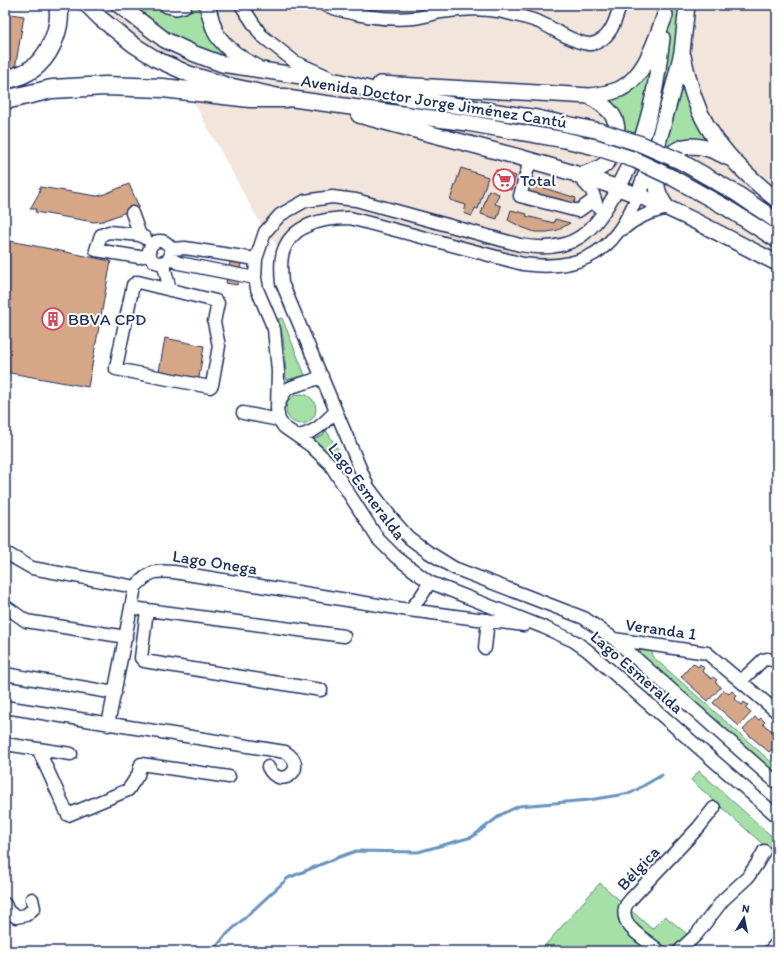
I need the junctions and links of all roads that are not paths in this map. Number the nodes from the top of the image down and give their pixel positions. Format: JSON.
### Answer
{"nodes":[{"id":1,"x":58,"y":5,"type":"edge"},
{"id":2,"x":87,"y":5,"type":"edge"},
{"id":3,"x":119,"y":5,"type":"edge"},
{"id":4,"x":167,"y":5,"type":"edge"},
{"id":5,"x":184,"y":5,"type":"edge"},
{"id":6,"x":207,"y":5,"type":"edge"},
{"id":7,"x":241,"y":5,"type":"edge"},
{"id":8,"x":325,"y":5,"type":"edge"},
{"id":9,"x":620,"y":5,"type":"edge"},
{"id":10,"x":687,"y":5,"type":"edge"},
{"id":11,"x":665,"y":10,"type":"edge"},
{"id":12,"x":682,"y":52,"type":"junction"},
{"id":13,"x":273,"y":72,"type":"junction"},
{"id":14,"x":5,"y":79,"type":"edge"},
{"id":15,"x":341,"y":82,"type":"junction"},
{"id":16,"x":590,"y":96,"type":"junction"},
{"id":17,"x":286,"y":98,"type":"junction"},
{"id":18,"x":5,"y":100,"type":"edge"},
{"id":19,"x":308,"y":101,"type":"junction"},
{"id":20,"x":636,"y":151,"type":"junction"},
{"id":21,"x":730,"y":158,"type":"junction"},
{"id":22,"x":530,"y":161,"type":"junction"},
{"id":23,"x":578,"y":176,"type":"junction"},
{"id":24,"x":618,"y":188,"type":"junction"},
{"id":25,"x":638,"y":196,"type":"junction"},
{"id":26,"x":595,"y":199,"type":"junction"},
{"id":27,"x":777,"y":200,"type":"edge"},
{"id":28,"x":667,"y":208,"type":"junction"},
{"id":29,"x":132,"y":214,"type":"dead end"},
{"id":30,"x":598,"y":220,"type":"junction"},
{"id":31,"x":777,"y":221,"type":"edge"},
{"id":32,"x":617,"y":233,"type":"junction"},
{"id":33,"x":140,"y":234,"type":"junction"},
{"id":34,"x":777,"y":240,"type":"edge"},
{"id":35,"x":151,"y":249,"type":"junction"},
{"id":36,"x":167,"y":256,"type":"junction"},
{"id":37,"x":256,"y":259,"type":"junction"},
{"id":38,"x":777,"y":263,"type":"edge"},
{"id":39,"x":255,"y":278,"type":"junction"},
{"id":40,"x":170,"y":290,"type":"junction"},
{"id":41,"x":322,"y":376,"type":"junction"},
{"id":42,"x":278,"y":382,"type":"junction"},
{"id":43,"x":290,"y":387,"type":"junction"},
{"id":44,"x":336,"y":411,"type":"junction"},
{"id":45,"x":243,"y":413,"type":"dead end"},
{"id":46,"x":278,"y":415,"type":"junction"},
{"id":47,"x":299,"y":436,"type":"junction"},
{"id":48,"x":5,"y":554,"type":"edge"},
{"id":49,"x":429,"y":582,"type":"junction"},
{"id":50,"x":134,"y":587,"type":"junction"},
{"id":51,"x":5,"y":606,"type":"edge"},
{"id":52,"x":131,"y":608,"type":"junction"},
{"id":53,"x":147,"y":610,"type":"junction"},
{"id":54,"x":409,"y":610,"type":"junction"},
{"id":55,"x":488,"y":620,"type":"junction"},
{"id":56,"x":544,"y":627,"type":"junction"},
{"id":57,"x":344,"y":636,"type":"dead end"},
{"id":58,"x":126,"y":637,"type":"junction"},
{"id":59,"x":614,"y":640,"type":"junction"},
{"id":60,"x":485,"y":648,"type":"dead end"},
{"id":61,"x":777,"y":661,"type":"edge"},
{"id":62,"x":5,"y":674,"type":"edge"},
{"id":63,"x":741,"y":681,"type":"junction"},
{"id":64,"x":321,"y":690,"type":"dead end"},
{"id":65,"x":115,"y":693,"type":"junction"},
{"id":66,"x":5,"y":707,"type":"edge"},
{"id":67,"x":777,"y":712,"type":"edge"},
{"id":68,"x":108,"y":725,"type":"junction"},
{"id":69,"x":5,"y":744,"type":"edge"},
{"id":70,"x":38,"y":749,"type":"junction"},
{"id":71,"x":71,"y":754,"type":"dead end"},
{"id":72,"x":268,"y":767,"type":"dead end"},
{"id":73,"x":229,"y":777,"type":"dead end"},
{"id":74,"x":777,"y":783,"type":"edge"},
{"id":75,"x":714,"y":808,"type":"dead end"},
{"id":76,"x":777,"y":816,"type":"edge"},
{"id":77,"x":764,"y":851,"type":"dead end"},
{"id":78,"x":32,"y":899,"type":"dead end"},
{"id":79,"x":5,"y":904,"type":"edge"},
{"id":80,"x":777,"y":943,"type":"edge"},
{"id":81,"x":659,"y":951,"type":"edge"},
{"id":82,"x":679,"y":951,"type":"edge"},
{"id":83,"x":770,"y":951,"type":"edge"}],
"edges":[{"from":1,"to":14,"type":"highway"},
{"from":2,"to":17,"type":"main road","name":"Avenida Doctor Jorge Jiménez Cantú"},
{"from":3,"to":13,"type":"main road","name":"Avenida Doctor Jorge Jiménez Cantú"},
{"from":4,"to":5,"type":"main road"},
{"from":6,"to":13,"type":"main road"},
{"from":7,"to":15,"type":"street"},
{"from":8,"to":9,"type":"street"},
{"from":10,"to":12,"type":"main road"},
{"from":11,"to":16,"type":"main road"},
{"from":11,"to":20,"type":"main road"},
{"from":12,"to":21,"type":"main road"},
{"from":12,"to":25,"type":"main road"},
{"from":13,"to":15,"type":"main road","name":"Avenida Doctor Jorge Jiménez Cantú"},
{"from":15,"to":16,"type":"main road"},
{"from":15,"to":31,"type":"main road","name":"Avenida Doctor Jorge Jiménez Cantú","bridge":true},
{"from":16,"to":23,"type":"main road"},
{"from":17,"to":18,"type":"highway"},
{"from":17,"to":19,"type":"main road","name":"Avenida Doctor Jorge Jiménez Cantú"},
{"from":19,"to":22,"type":"main road"},
{"from":19,"to":34,"type":"main road","name":"Avenida Doctor Jorge Jiménez Cantú","bridge":true},
{"from":20,"to":24,"type":"main road"},
{"from":20,"to":25,"type":"main road"},
{"from":21,"to":27,"type":"main road"},
{"from":21,"to":28,"type":"main road"},
{"from":22,"to":23,"type":"main road"},
{"from":22,"to":26,"type":"street"},
{"from":23,"to":24,"type":"main road"},
{"from":23,"to":26,"type":"street"},
{"from":24,"to":25,"type":"main road"},
{"from":24,"to":30,"type":"street"},
{"from":25,"to":28,"type":"main road"},
{"from":25,"to":32,"type":"street","name":"Lago Esmeralda"},
{"from":26,"to":30,"type":"street"},
{"from":28,"to":32,"type":"street"},
{"from":28,"to":38,"type":"main road"},
{"from":29,"to":33,"type":"street"},
{"from":30,"to":37,"type":"street"},
{"from":32,"to":41,"type":"street","name":"Lago Esmeralda"},
{"from":33,"to":35,"type":"street"},
{"from":33,"to":35,"type":"street"},
{"from":35,"to":36,"type":"street"},
{"from":35,"to":36,"type":"street"},
{"from":36,"to":37,"type":"street"},
{"from":36,"to":39,"type":"street"},
{"from":36,"to":40,"type":"street"},
{"from":37,"to":39,"type":"street"},
{"from":39,"to":42,"type":"street"},
{"from":40,"to":40,"type":"street"},
{"from":41,"to":43,"type":"street"},
{"from":41,"to":44,"type":"street","name":"Lago Esmeralda"},
{"from":42,"to":43,"type":"street"},
{"from":42,"to":46,"type":"street"},
{"from":43,"to":46,"type":"street"},
{"from":44,"to":47,"type":"street"},
{"from":44,"to":59,"type":"street","name":"Lago Esmeralda"},
{"from":45,"to":46,"type":"street"},
{"from":46,"to":47,"type":"street","name":"Lago Esmeralda"},
{"from":47,"to":49,"type":"street","name":"Lago Esmeralda"},
{"from":48,"to":50,"type":"street"},
{"from":49,"to":54,"type":"street"},
{"from":49,"to":56,"type":"street","name":"Lago Esmeralda"},
{"from":50,"to":52,"type":"street"},
{"from":50,"to":54,"type":"street","name":"Lago Onega"},
{"from":51,"to":58,"type":"street"},
{"from":52,"to":53,"type":"street"},
{"from":52,"to":58,"type":"street"},
{"from":53,"to":57,"type":"street"},
{"from":53,"to":64,"type":"street"},
{"from":54,"to":55,"type":"street","name":"Lago Onega"},
{"from":55,"to":56,"type":"street","name":"Lago Onega"},
{"from":55,"to":60,"type":"street"},
{"from":56,"to":76,"type":"street","name":"Lago Esmeralda"},
{"from":58,"to":65,"type":"street"},
{"from":59,"to":63,"type":"street","name":"Veranda 1"},
{"from":59,"to":74,"type":"street","name":"Lago Esmeralda"},
{"from":61,"to":63,"type":"street"},
{"from":62,"to":65,"type":"street"},
{"from":63,"to":67,"type":"street","name":"Veranda 1"},
{"from":65,"to":68,"type":"street"},
{"from":66,"to":68,"type":"street"},
{"from":68,"to":72,"type":"street"},
{"from":69,"to":70,"type":"street"},
{"from":70,"to":71,"type":"street"},
{"from":70,"to":73,"type":"street"},
{"from":75,"to":81,"type":"street","name":"Bélgica"},
{"from":77,"to":82,"type":"street"},
{"from":78,"to":79,"type":"street"},
{"from":80,"to":83,"type":"street"}]}
